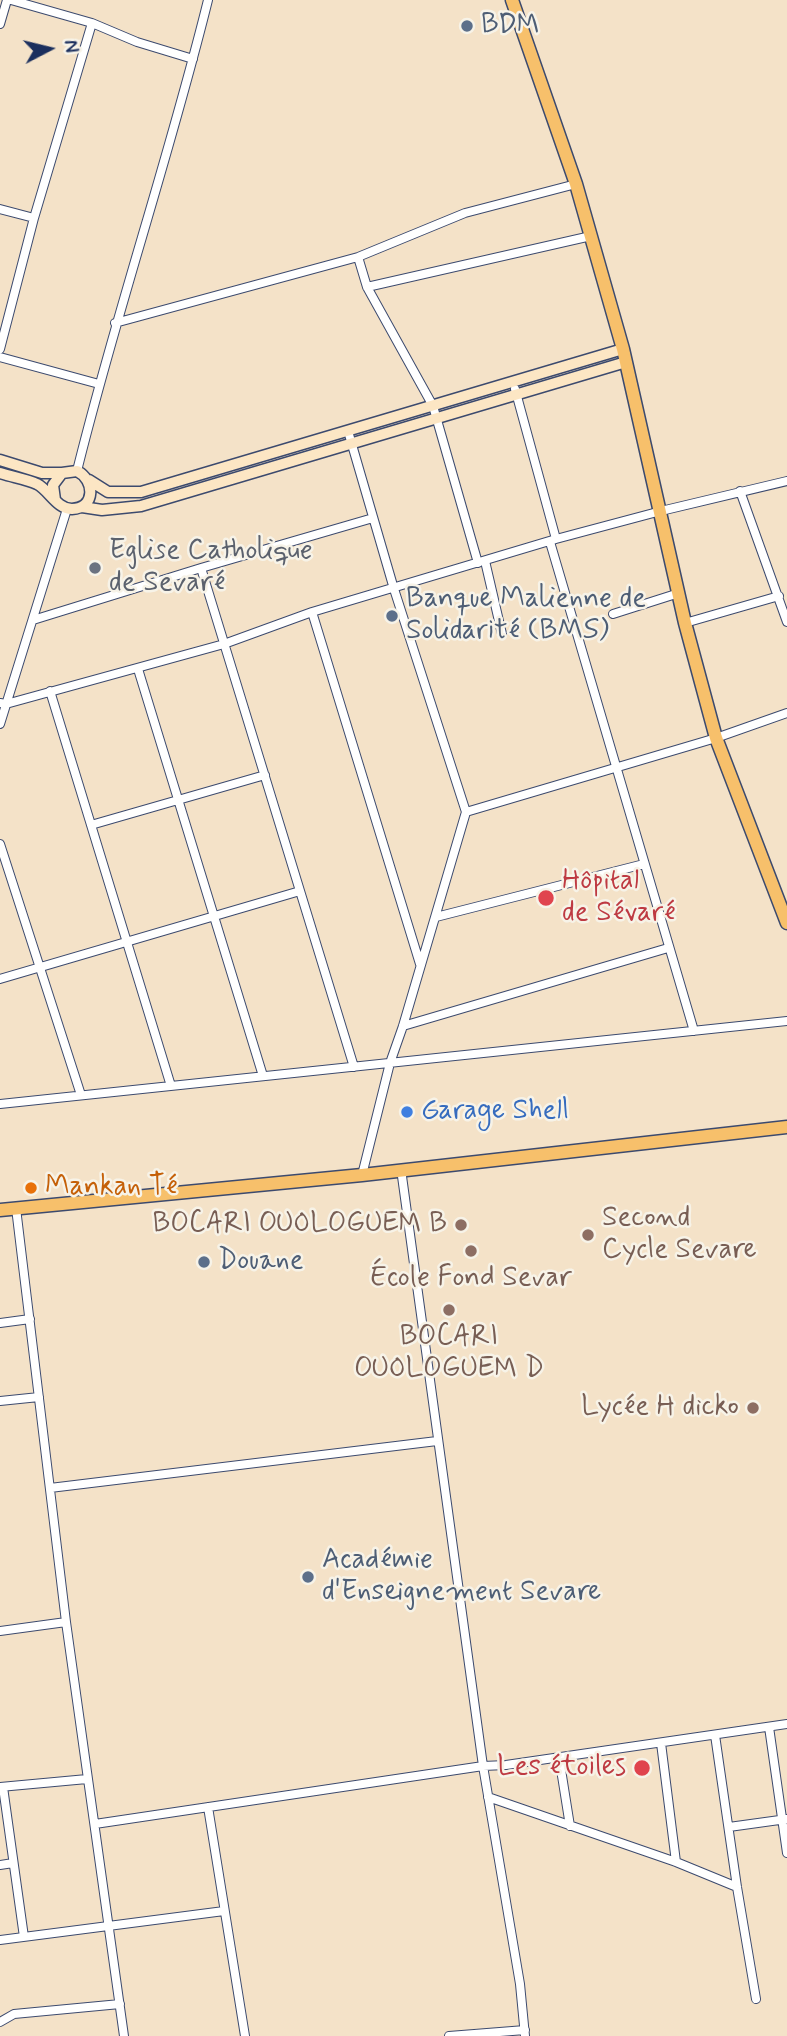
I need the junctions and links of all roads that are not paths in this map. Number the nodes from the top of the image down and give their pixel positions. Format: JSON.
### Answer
{"nodes":[{"id":1,"x":9,"y":0,"type":"edge"},
{"id":2,"x":208,"y":0,"type":"edge"},
{"id":3,"x":512,"y":0,"type":"edge"},
{"id":4,"x":92,"y":23,"type":"junction"},
{"id":5,"x":0,"y":24,"type":"edge"},
{"id":6,"x":193,"y":59,"type":"junction"},
{"id":7,"x":576,"y":184,"type":"junction"},
{"id":8,"x":0,"y":209,"type":"edge"},
{"id":9,"x":34,"y":218,"type":"junction"},
{"id":10,"x":591,"y":236,"type":"junction"},
{"id":11,"x":358,"y":257,"type":"junction"},
{"id":12,"x":367,"y":287,"type":"junction"},
{"id":13,"x":116,"y":323,"type":"junction"},
{"id":14,"x":0,"y":349,"type":"edge"},
{"id":15,"x":624,"y":355,"type":"junction"},
{"id":16,"x":0,"y":357,"type":"edge"},
{"id":17,"x":99,"y":384,"type":"junction"},
{"id":18,"x":515,"y":388,"type":"junction"},
{"id":19,"x":435,"y":411,"type":"junction"},
{"id":20,"x":348,"y":430,"type":"junction"},
{"id":21,"x":351,"y":442,"type":"junction"},
{"id":22,"x":0,"y":460,"type":"edge"},
{"id":23,"x":77,"y":471,"type":"junction"},
{"id":24,"x":0,"y":473,"type":"edge"},
{"id":25,"x":62,"y":473,"type":"junction"},
{"id":26,"x":89,"y":480,"type":"junction"},
{"id":27,"x":787,"y":481,"type":"edge"},
{"id":28,"x":740,"y":491,"type":"junction"},
{"id":29,"x":55,"y":500,"type":"junction"},
{"id":30,"x":82,"y":507,"type":"junction"},
{"id":31,"x":67,"y":509,"type":"junction"},
{"id":32,"x":661,"y":511,"type":"junction"},
{"id":33,"x":373,"y":518,"type":"junction"},
{"id":34,"x":553,"y":540,"type":"junction"},
{"id":35,"x":482,"y":562,"type":"junction"},
{"id":36,"x":201,"y":568,"type":"junction"},
{"id":37,"x":394,"y":589,"type":"junction"},
{"id":38,"x":679,"y":593,"type":"junction"},
{"id":39,"x":779,"y":596,"type":"junction"},
{"id":40,"x":312,"y":612,"type":"junction"},
{"id":41,"x":613,"y":614,"type":"dead end"},
{"id":42,"x":786,"y":616,"type":"edge"},
{"id":43,"x":33,"y":620,"type":"junction"},
{"id":44,"x":685,"y":623,"type":"junction"},
{"id":45,"x":502,"y":634,"type":"dead end"},
{"id":46,"x":224,"y":644,"type":"junction"},
{"id":47,"x":138,"y":669,"type":"junction"},
{"id":48,"x":50,"y":691,"type":"junction"},
{"id":49,"x":3,"y":704,"type":"edge"},
{"id":50,"x":787,"y":713,"type":"edge"},
{"id":51,"x":0,"y":724,"type":"edge"},
{"id":52,"x":716,"y":738,"type":"junction"},
{"id":53,"x":616,"y":768,"type":"junction"},
{"id":54,"x":265,"y":775,"type":"junction"},
{"id":55,"x":180,"y":799,"type":"junction"},
{"id":56,"x":466,"y":812,"type":"junction"},
{"id":57,"x":91,"y":825,"type":"junction"},
{"id":58,"x":0,"y":844,"type":"edge"},
{"id":59,"x":645,"y":864,"type":"junction"},
{"id":60,"x":300,"y":891,"type":"junction"},
{"id":61,"x":215,"y":916,"type":"junction"},
{"id":62,"x":436,"y":917,"type":"junction"},
{"id":63,"x":787,"y":923,"type":"edge"},
{"id":64,"x":127,"y":942,"type":"junction"},
{"id":65,"x":668,"y":948,"type":"junction"},
{"id":66,"x":420,"y":966,"type":"junction"},
{"id":67,"x":40,"y":967,"type":"junction"},
{"id":68,"x":0,"y":979,"type":"edge"},
{"id":69,"x":787,"y":1021,"type":"edge"},
{"id":70,"x":403,"y":1026,"type":"junction"},
{"id":71,"x":694,"y":1031,"type":"junction"},
{"id":72,"x":390,"y":1063,"type":"junction"},
{"id":73,"x":354,"y":1067,"type":"junction"},
{"id":74,"x":263,"y":1076,"type":"junction"},
{"id":75,"x":171,"y":1086,"type":"junction"},
{"id":76,"x":82,"y":1095,"type":"junction"},
{"id":77,"x":0,"y":1104,"type":"edge"},
{"id":78,"x":787,"y":1127,"type":"edge"},
{"id":79,"x":401,"y":1169,"type":"junction"},
{"id":80,"x":362,"y":1175,"type":"junction"},
{"id":81,"x":16,"y":1208,"type":"junction"},
{"id":82,"x":0,"y":1210,"type":"edge"},
{"id":83,"x":30,"y":1319,"type":"junction"},
{"id":84,"x":0,"y":1323,"type":"edge"},
{"id":85,"x":39,"y":1397,"type":"junction"},
{"id":86,"x":0,"y":1401,"type":"edge"},
{"id":87,"x":437,"y":1441,"type":"junction"},
{"id":88,"x":50,"y":1488,"type":"junction"},
{"id":89,"x":66,"y":1622,"type":"junction"},
{"id":90,"x":0,"y":1631,"type":"edge"},
{"id":91,"x":787,"y":1724,"type":"edge"},
{"id":92,"x":769,"y":1727,"type":"junction"},
{"id":93,"x":715,"y":1735,"type":"junction"},
{"id":94,"x":661,"y":1743,"type":"junction"},
{"id":95,"x":559,"y":1758,"type":"junction"},
{"id":96,"x":483,"y":1766,"type":"junction"},
{"id":97,"x":87,"y":1779,"type":"junction"},
{"id":98,"x":2,"y":1787,"type":"edge"},
{"id":99,"x":488,"y":1797,"type":"junction"},
{"id":100,"x":208,"y":1807,"type":"junction"},
{"id":101,"x":785,"y":1820,"type":"edge"},
{"id":102,"x":95,"y":1824,"type":"junction"},
{"id":103,"x":570,"y":1826,"type":"junction"},
{"id":104,"x":729,"y":1827,"type":"junction"},
{"id":105,"x":787,"y":1853,"type":"edge"},
{"id":106,"x":676,"y":1862,"type":"junction"},
{"id":107,"x":13,"y":1863,"type":"junction"},
{"id":108,"x":0,"y":1865,"type":"edge"},
{"id":109,"x":737,"y":1888,"type":"junction"},
{"id":110,"x":224,"y":1911,"type":"junction"},
{"id":111,"x":109,"y":1927,"type":"junction"},
{"id":112,"x":23,"y":1937,"type":"junction"},
{"id":113,"x":0,"y":1940,"type":"edge"},
{"id":114,"x":756,"y":1999,"type":"dead end"},
{"id":115,"x":120,"y":2004,"type":"junction"},
{"id":116,"x":0,"y":2022,"type":"edge"},
{"id":117,"x":525,"y":2033,"type":"edge"},
{"id":118,"x":124,"y":2036,"type":"edge"},
{"id":119,"x":245,"y":2036,"type":"edge"},
{"id":120,"x":449,"y":2036,"type":"edge"}],
"edges":[{"from":1,"to":4,"type":"street"},
{"from":1,"to":5,"type":"street"},
{"from":2,"to":6,"type":"street"},
{"from":3,"to":7,"type":"main road"},
{"from":4,"to":6,"type":"street"},
{"from":4,"to":9,"type":"street"},
{"from":6,"to":13,"type":"street"},
{"from":7,"to":10,"type":"main road"},
{"from":7,"to":11,"type":"street"},
{"from":8,"to":9,"type":"street"},
{"from":9,"to":14,"type":"street"},
{"from":10,"to":12,"type":"street"},
{"from":10,"to":15,"type":"main road"},
{"from":11,"to":12,"type":"street"},
{"from":11,"to":13,"type":"street"},
{"from":12,"to":19,"type":"street"},
{"from":13,"to":17,"type":"street"},
{"from":15,"to":18,"type":"street"},
{"from":15,"to":32,"type":"main road"},
{"from":16,"to":17,"type":"street"},
{"from":17,"to":23,"type":"street"},
{"from":18,"to":19,"type":"street"},
{"from":18,"to":34,"type":"street"},
{"from":19,"to":20,"type":"street"},
{"from":19,"to":21,"type":"street"},
{"from":19,"to":35,"type":"street"},
{"from":20,"to":21,"type":"street"},
{"from":20,"to":26,"type":"street"},
{"from":21,"to":30,"type":"street"},
{"from":21,"to":33,"type":"street"},
{"from":22,"to":25,"type":"street"},
{"from":23,"to":25,"type":"street"},
{"from":23,"to":26,"type":"street"},
{"from":24,"to":29,"type":"street"},
{"from":25,"to":29,"type":"street"},
{"from":26,"to":30,"type":"street"},
{"from":27,"to":28,"type":"street"},
{"from":28,"to":32,"type":"street"},
{"from":28,"to":39,"type":"street"},
{"from":29,"to":31,"type":"street"},
{"from":30,"to":31,"type":"street"},
{"from":31,"to":43,"type":"street"},
{"from":32,"to":34,"type":"street"},
{"from":32,"to":38,"type":"main road"},
{"from":33,"to":36,"type":"street"},
{"from":33,"to":37,"type":"street"},
{"from":34,"to":35,"type":"street"},
{"from":34,"to":53,"type":"street"},
{"from":35,"to":37,"type":"street"},
{"from":35,"to":45,"type":"street"},
{"from":36,"to":43,"type":"street"},
{"from":36,"to":46,"type":"street"},
{"from":37,"to":40,"type":"street"},
{"from":37,"to":56,"type":"street"},
{"from":38,"to":41,"type":"street"},
{"from":38,"to":44,"type":"main road"},
{"from":39,"to":42,"type":"street"},
{"from":39,"to":44,"type":"street"},
{"from":40,"to":46,"type":"street"},
{"from":40,"to":66,"type":"street"},
{"from":43,"to":49,"type":"street"},
{"from":44,"to":52,"type":"main road"},
{"from":46,"to":47,"type":"street"},
{"from":46,"to":54,"type":"street"},
{"from":47,"to":48,"type":"street"},
{"from":47,"to":55,"type":"street"},
{"from":48,"to":49,"type":"street"},
{"from":48,"to":57,"type":"street"},
{"from":49,"to":51,"type":"street"},
{"from":50,"to":52,"type":"street"},
{"from":52,"to":53,"type":"street"},
{"from":52,"to":63,"type":"main road"},
{"from":53,"to":56,"type":"street"},
{"from":53,"to":59,"type":"street"},
{"from":54,"to":55,"type":"street"},
{"from":54,"to":60,"type":"street"},
{"from":55,"to":57,"type":"street"},
{"from":55,"to":61,"type":"street"},
{"from":56,"to":62,"type":"street"},
{"from":57,"to":64,"type":"street"},
{"from":58,"to":67,"type":"street"},
{"from":59,"to":62,"type":"street"},
{"from":59,"to":65,"type":"street"},
{"from":60,"to":61,"type":"street"},
{"from":60,"to":73,"type":"street"},
{"from":61,"to":64,"type":"street"},
{"from":61,"to":74,"type":"street"},
{"from":62,"to":66,"type":"street"},
{"from":64,"to":67,"type":"street"},
{"from":64,"to":75,"type":"street"},
{"from":65,"to":70,"type":"street"},
{"from":65,"to":71,"type":"street"},
{"from":66,"to":70,"type":"street"},
{"from":67,"to":68,"type":"street"},
{"from":67,"to":76,"type":"street"},
{"from":69,"to":71,"type":"street"},
{"from":70,"to":72,"type":"street"},
{"from":71,"to":72,"type":"street"},
{"from":72,"to":73,"type":"street"},
{"from":72,"to":80,"type":"street"},
{"from":73,"to":74,"type":"street"},
{"from":74,"to":75,"type":"street"},
{"from":75,"to":76,"type":"street"},
{"from":76,"to":77,"type":"street"},
{"from":78,"to":79,"type":"main road"},
{"from":79,"to":80,"type":"main road"},
{"from":79,"to":87,"type":"street"},
{"from":80,"to":81,"type":"main road"},
{"from":81,"to":82,"type":"main road"},
{"from":81,"to":83,"type":"street"},
{"from":83,"to":84,"type":"street"},
{"from":83,"to":85,"type":"street"},
{"from":85,"to":86,"type":"street"},
{"from":85,"to":88,"type":"street"},
{"from":87,"to":88,"type":"street"},
{"from":87,"to":96,"type":"street"},
{"from":88,"to":89,"type":"street"},
{"from":89,"to":90,"type":"street"},
{"from":89,"to":97,"type":"street"},
{"from":91,"to":92,"type":"street"},
{"from":92,"to":93,"type":"street"},
{"from":92,"to":101,"type":"street"},
{"from":93,"to":94,"type":"street"},
{"from":93,"to":104,"type":"street"},
{"from":94,"to":95,"type":"street"},
{"from":94,"to":106,"type":"street"},
{"from":95,"to":96,"type":"street"},
{"from":95,"to":103,"type":"street"},
{"from":96,"to":99,"type":"street"},
{"from":96,"to":100,"type":"street"},
{"from":97,"to":98,"type":"street"},
{"from":97,"to":102,"type":"street"},
{"from":98,"to":107,"type":"street"},
{"from":99,"to":103,"type":"street"},
{"from":99,"to":117,"type":"street"},
{"from":100,"to":102,"type":"street"},
{"from":100,"to":110,"type":"street"},
{"from":101,"to":104,"type":"street"},
{"from":101,"to":105,"type":"street"},
{"from":102,"to":111,"type":"street"},
{"from":103,"to":106,"type":"street"},
{"from":104,"to":109,"type":"street"},
{"from":106,"to":109,"type":"street"},
{"from":107,"to":108,"type":"street"},
{"from":107,"to":112,"type":"street"},
{"from":109,"to":114,"type":"street"},
{"from":110,"to":111,"type":"street"},
{"from":110,"to":119,"type":"street"},
{"from":111,"to":112,"type":"street"},
{"from":111,"to":115,"type":"street"},
{"from":112,"to":113,"type":"street"},
{"from":115,"to":116,"type":"street"},
{"from":115,"to":118,"type":"street"},
{"from":117,"to":120,"type":"street"}]}
